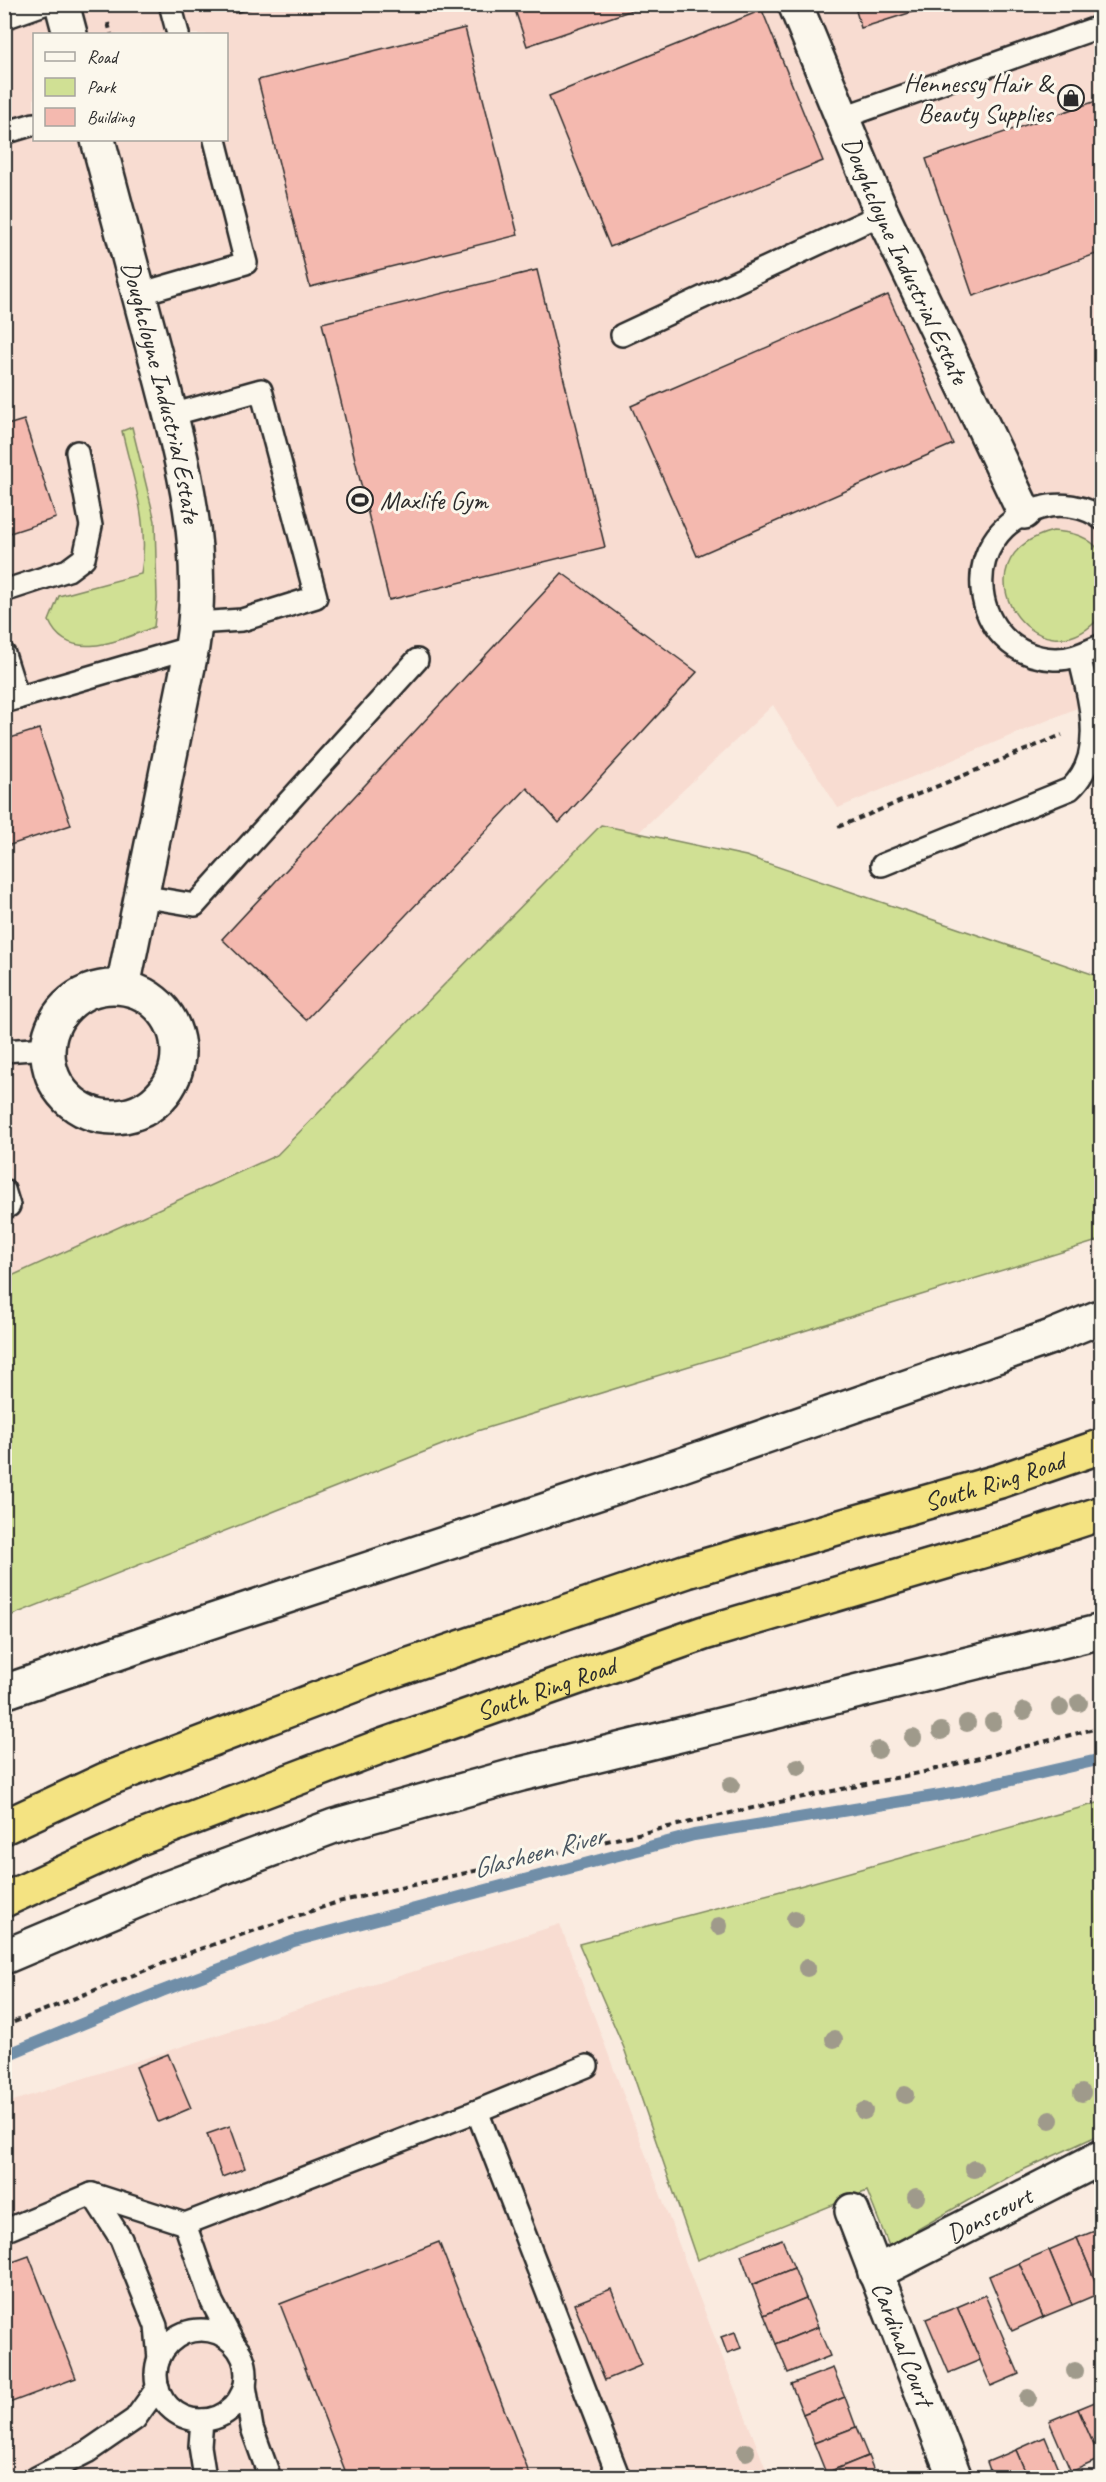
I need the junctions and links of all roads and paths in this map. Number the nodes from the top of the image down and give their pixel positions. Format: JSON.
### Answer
{"nodes":[{"id":1,"x":44,"y":4,"type":"edge"},
{"id":2,"x":62,"y":4,"type":"edge"},
{"id":3,"x":170,"y":4,"type":"edge"},
{"id":4,"x":795,"y":4,"type":"edge"},
{"id":5,"x":4,"y":18,"type":"edge"},
{"id":6,"x":1101,"y":26,"type":"edge"},
{"id":7,"x":70,"y":33,"type":"edge"},
{"id":8,"x":178,"y":33,"type":"edge"},
{"id":9,"x":841,"y":118,"type":"junction"},
{"id":10,"x":33,"y":124,"type":"edge"},
{"id":11,"x":4,"y":133,"type":"edge"},
{"id":12,"x":98,"y":141,"type":"edge"},
{"id":13,"x":215,"y":141,"type":"edge"},
{"id":14,"x":882,"y":214,"type":"junction"},
{"id":15,"x":139,"y":294,"type":"junction"},
{"id":16,"x":622,"y":335,"type":"dead end"},
{"id":17,"x":171,"y":415,"type":"junction"},
{"id":18,"x":77,"y":452,"type":"dead end"},
{"id":19,"x":1024,"y":512,"type":"junction"},
{"id":20,"x":1101,"y":519,"type":"edge"},
{"id":21,"x":4,"y":591,"type":"edge"},
{"id":22,"x":194,"y":635,"type":"junction"},
{"id":23,"x":1101,"y":645,"type":"edge"},
{"id":24,"x":4,"y":654,"type":"edge"},
{"id":25,"x":1078,"y":656,"type":"junction"},
{"id":26,"x":417,"y":660,"type":"dead end"},
{"id":27,"x":11,"y":700,"type":"edge"},
{"id":28,"x":1095,"y":722,"type":"junction"},
{"id":29,"x":838,"y":827,"type":"dead end"},
{"id":30,"x":882,"y":865,"type":"dead end"},
{"id":31,"x":141,"y":896,"type":"junction"},
{"id":32,"x":123,"y":987,"type":"junction"},
{"id":33,"x":47,"y":1048,"type":"junction"},
{"id":34,"x":4,"y":1051,"type":"edge"},
{"id":35,"x":1101,"y":1316,"type":"edge"},
{"id":36,"x":1101,"y":1434,"type":"edge"},
{"id":37,"x":1101,"y":1446,"type":"edge"},
{"id":38,"x":1000,"y":1481,"type":"junction"},
{"id":39,"x":1101,"y":1513,"type":"edge"},
{"id":40,"x":1101,"y":1631,"type":"edge"},
{"id":41,"x":4,"y":1692,"type":"edge"},
{"id":42,"x":1101,"y":1727,"type":"edge"},
{"id":43,"x":4,"y":1827,"type":"edge"},
{"id":44,"x":4,"y":1900,"type":"edge"},
{"id":45,"x":4,"y":1957,"type":"edge"},
{"id":46,"x":4,"y":2026,"type":"edge"},
{"id":47,"x":587,"y":2066,"type":"dead end"},
{"id":48,"x":477,"y":2111,"type":"junction"},
{"id":49,"x":1101,"y":2157,"type":"edge"},
{"id":50,"x":92,"y":2194,"type":"junction"},
{"id":51,"x":852,"y":2211,"type":"dead end"},
{"id":52,"x":185,"y":2224,"type":"junction"},
{"id":53,"x":4,"y":2231,"type":"edge"},
{"id":54,"x":875,"y":2273,"type":"junction"},
{"id":55,"x":234,"y":2344,"type":"junction"},
{"id":56,"x":159,"y":2359,"type":"junction"},
{"id":57,"x":245,"y":2386,"type":"junction"},
{"id":58,"x":158,"y":2387,"type":"junction"},
{"id":59,"x":202,"y":2420,"type":"junction"},
{"id":60,"x":36,"y":2478,"type":"edge"},
{"id":61,"x":205,"y":2478,"type":"edge"},
{"id":62,"x":270,"y":2478,"type":"edge"},
{"id":63,"x":619,"y":2478,"type":"edge"},
{"id":64,"x":955,"y":2478,"type":"edge"}],
"edges":[{"from":1,"to":5,"type":"lane"},
{"from":2,"to":7,"type":"street"},
{"from":3,"to":8,"type":"lane"},
{"from":4,"to":9,"type":"street","name":"Doughcloyne Industrial Estate"},
{"from":6,"to":9,"type":"lane"},
{"from":9,"to":14,"type":"street","name":"Doughcloyne Industrial Estate"},
{"from":10,"to":11,"type":"lane"},
{"from":12,"to":15,"type":"street","name":"Doughcloyne Industrial Estate"},
{"from":13,"to":15,"type":"lane"},
{"from":14,"to":16,"type":"lane"},
{"from":14,"to":19,"type":"street","name":"Doughcloyne Industrial Estate"},
{"from":15,"to":17,"type":"street","name":"Doughcloyne Industrial Estate"},
{"from":17,"to":22,"type":"street","name":"Doughcloyne Industrial Estate"},
{"from":17,"to":22,"type":"lane"},
{"from":18,"to":21,"type":"lane"},
{"from":19,"to":20,"type":"lane"},
{"from":19,"to":25,"type":"lane"},
{"from":22,"to":27,"type":"lane"},
{"from":22,"to":31,"type":"street","name":"Doughcloyne Industrial Estate"},
{"from":23,"to":25,"type":"lane"},
{"from":24,"to":27,"type":"lane"},
{"from":25,"to":28,"type":"lane"},
{"from":26,"to":31,"type":"lane"},
{"from":28,"to":29,"type":"path"},
{"from":28,"to":30,"type":"lane"},
{"from":31,"to":32,"type":"street","name":"Doughcloyne Industrial Estate"},
{"from":32,"to":33,"type":"street"},
{"from":32,"to":33,"type":"street"},
{"from":33,"to":34,"type":"lane"},
{"from":35,"to":41,"type":"street"},
{"from":36,"to":38,"type":"highway"},
{"from":37,"to":38,"type":"highway","name":"South Ring Road"},
{"from":38,"to":43,"type":"highway","name":"South Ring Road"},
{"from":39,"to":44,"type":"highway","name":"South Ring Road"},
{"from":40,"to":45,"type":"street"},
{"from":42,"to":46,"type":"path"},
{"from":47,"to":48,"type":"lane"},
{"from":48,"to":52,"type":"lane"},
{"from":48,"to":63,"type":"lane"},
{"from":49,"to":54,"type":"street","name":"Donscourt"},
{"from":50,"to":52,"type":"lane"},
{"from":50,"to":53,"type":"lane"},
{"from":50,"to":56,"type":"lane"},
{"from":51,"to":54,"type":"street","name":"Cardinal Court"},
{"from":52,"to":55,"type":"lane"},
{"from":54,"to":64,"type":"street","name":"Cardinal Court"},
{"from":55,"to":56,"type":"lane"},
{"from":55,"to":57,"type":"lane"},
{"from":56,"to":58,"type":"lane"},
{"from":57,"to":59,"type":"lane"},
{"from":57,"to":62,"type":"lane"},
{"from":58,"to":59,"type":"lane"},
{"from":58,"to":60,"type":"lane"},
{"from":59,"to":61,"type":"lane"}]}
